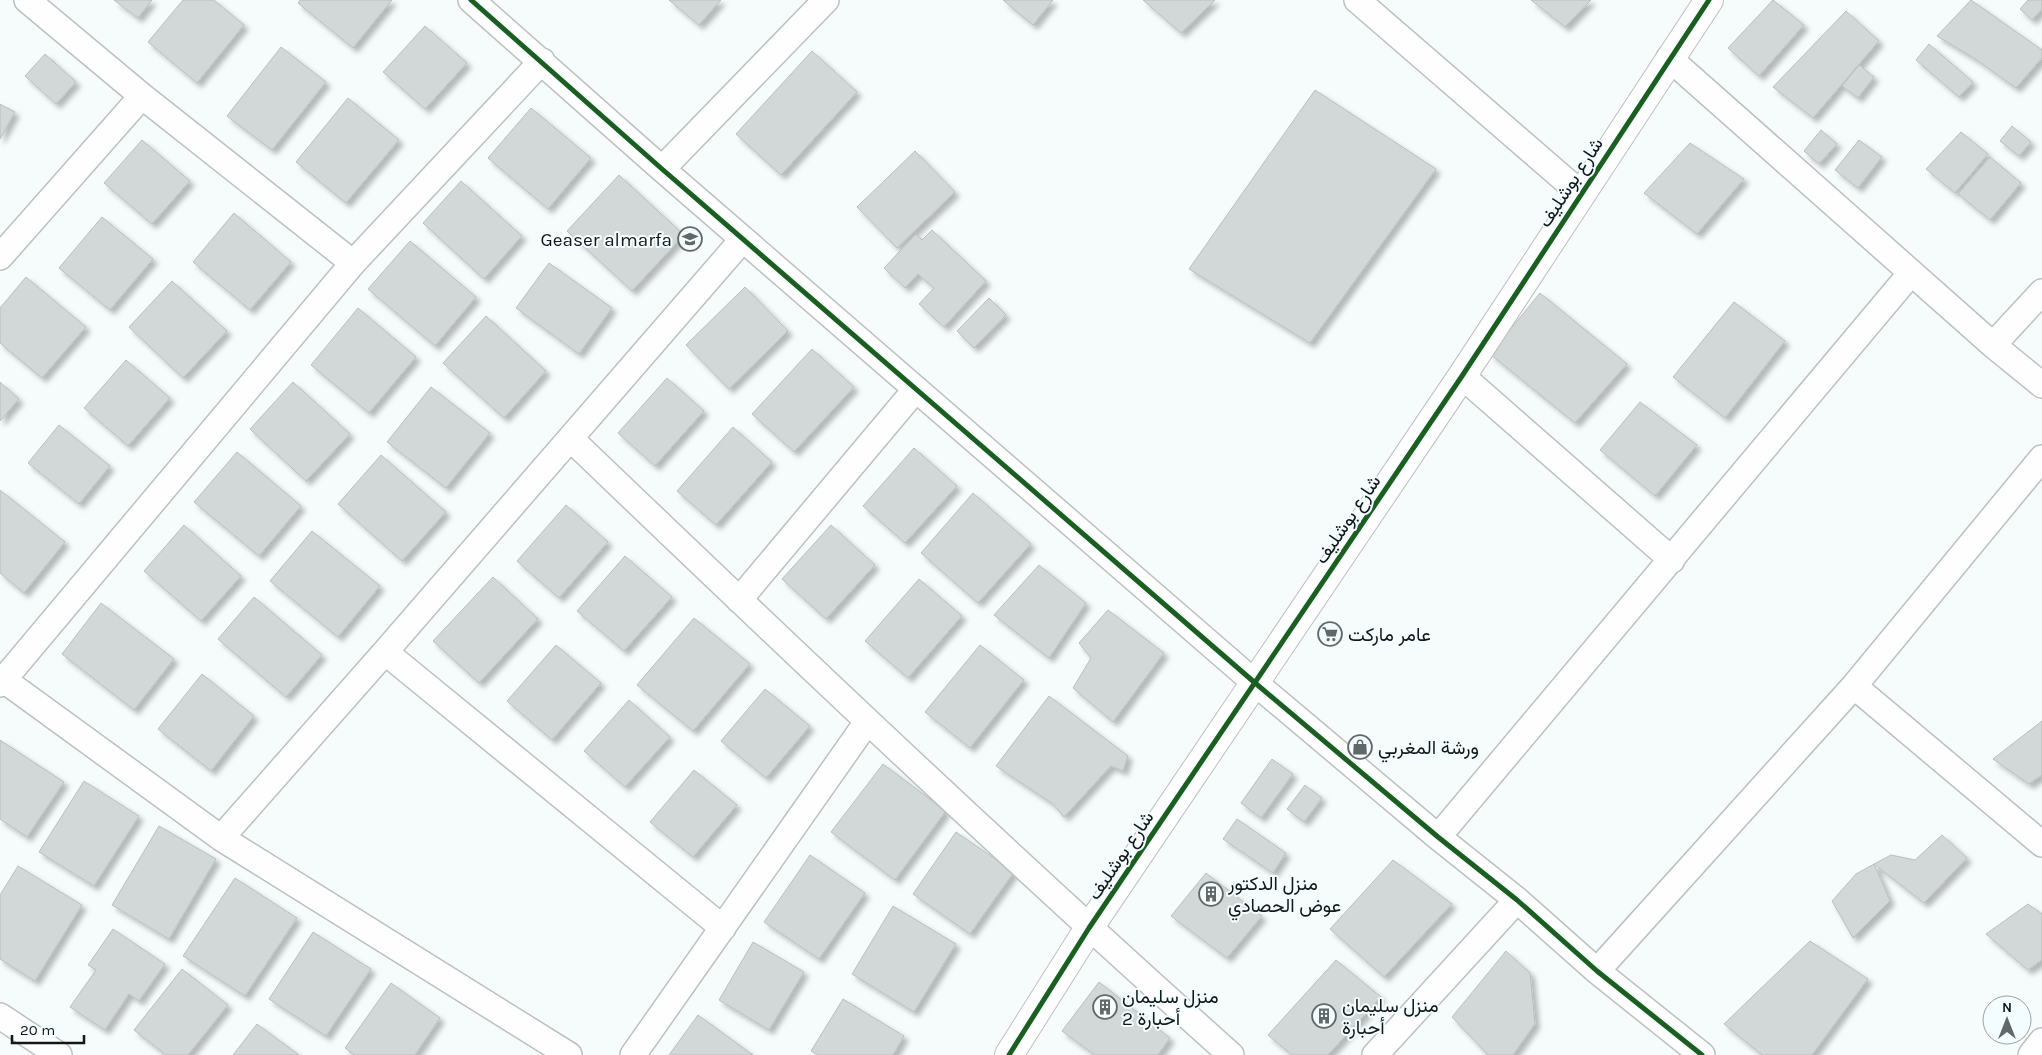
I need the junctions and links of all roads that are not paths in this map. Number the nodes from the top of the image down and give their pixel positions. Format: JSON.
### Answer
{"nodes":[{"id":1,"x":27,"y":0,"type":"edge"},
{"id":2,"x":471,"y":0,"type":"edge"},
{"id":3,"x":826,"y":0,"type":"edge"},
{"id":4,"x":1357,"y":0,"type":"edge"},
{"id":5,"x":1709,"y":0,"type":"edge"},
{"id":6,"x":1669,"y":58,"type":"junction"},
{"id":7,"x":542,"y":61,"type":"junction"},
{"id":8,"x":142,"y":96,"type":"junction"},
{"id":9,"x":662,"y":169,"type":"junction"},
{"id":10,"x":1580,"y":193,"type":"junction"},
{"id":11,"x":743,"y":239,"type":"junction"},
{"id":12,"x":0,"y":257,"type":"edge"},
{"id":13,"x":353,"y":263,"type":"junction"},
{"id":14,"x":1911,"y":273,"type":"junction"},
{"id":15,"x":2042,"y":292,"type":"edge"},
{"id":16,"x":1993,"y":345,"type":"junction"},
{"id":17,"x":1462,"y":376,"type":"junction"},
{"id":18,"x":2042,"y":385,"type":"edge"},
{"id":19,"x":916,"y":389,"type":"junction"},
{"id":20,"x":570,"y":439,"type":"junction"},
{"id":21,"x":2042,"y":458,"type":"edge"},
{"id":22,"x":1672,"y":560,"type":"junction"},
{"id":23,"x":739,"y":600,"type":"junction"},
{"id":24,"x":385,"y":652,"type":"junction"},
{"id":25,"x":2,"y":682,"type":"edge"},
{"id":26,"x":1254,"y":682,"type":"junction"},
{"id":27,"x":1854,"y":686,"type":"junction"},
{"id":28,"x":867,"y":722,"type":"junction"},
{"id":29,"x":1438,"y":837,"type":"junction"},
{"id":30,"x":221,"y":838,"type":"junction"},
{"id":31,"x":2042,"y":844,"type":"edge"},
{"id":32,"x":1517,"y":900,"type":"junction"},
{"id":33,"x":723,"y":928,"type":"junction"},
{"id":34,"x":1089,"y":928,"type":"junction"},
{"id":35,"x":1597,"y":971,"type":"junction"},
{"id":36,"x":0,"y":1016,"type":"edge"},
{"id":37,"x":2042,"y":1041,"type":"edge"},
{"id":38,"x":59,"y":1055,"type":"edge"},
{"id":39,"x":569,"y":1055,"type":"edge"},
{"id":40,"x":633,"y":1055,"type":"edge"},
{"id":41,"x":1010,"y":1055,"type":"edge"},
{"id":42,"x":1231,"y":1055,"type":"edge"},
{"id":43,"x":1375,"y":1055,"type":"edge"},
{"id":44,"x":1702,"y":1055,"type":"edge"},
{"id":45,"x":2030,"y":1055,"type":"edge"}],
"edges":[{"from":1,"to":8,"type":"street"},
{"from":2,"to":7,"type":"street"},
{"from":3,"to":9,"type":"street"},
{"from":4,"to":10,"type":"street"},
{"from":5,"to":6,"type":"street","name":"شارع بوشليف"},
{"from":6,"to":10,"type":"street","name":"شارع بوشليف"},
{"from":6,"to":14,"type":"street"},
{"from":7,"to":9,"type":"street"},
{"from":7,"to":13,"type":"street"},
{"from":8,"to":12,"type":"street"},
{"from":8,"to":13,"type":"street"},
{"from":9,"to":11,"type":"street"},
{"from":10,"to":17,"type":"street","name":"شارع بوشليف"},
{"from":11,"to":19,"type":"street"},
{"from":11,"to":20,"type":"street"},
{"from":13,"to":25,"type":"street"},
{"from":14,"to":16,"type":"street"},
{"from":14,"to":22,"type":"street"},
{"from":15,"to":16,"type":"street"},
{"from":16,"to":18,"type":"street"},
{"from":17,"to":22,"type":"street"},
{"from":17,"to":26,"type":"street","name":"شارع بوشليف"},
{"from":19,"to":23,"type":"street"},
{"from":19,"to":26,"type":"street"},
{"from":20,"to":23,"type":"street"},
{"from":20,"to":24,"type":"street"},
{"from":21,"to":27,"type":"street"},
{"from":22,"to":29,"type":"street"},
{"from":23,"to":28,"type":"street"},
{"from":24,"to":30,"type":"street"},
{"from":24,"to":33,"type":"street"},
{"from":25,"to":30,"type":"street"},
{"from":26,"to":29,"type":"street"},
{"from":26,"to":34,"type":"street","name":"شارع بوشليف"},
{"from":27,"to":31,"type":"street"},
{"from":27,"to":35,"type":"street"},
{"from":28,"to":33,"type":"street"},
{"from":28,"to":34,"type":"street"},
{"from":29,"to":32,"type":"street"},
{"from":30,"to":39,"type":"street"},
{"from":32,"to":35,"type":"street"},
{"from":32,"to":43,"type":"street"},
{"from":33,"to":40,"type":"street"},
{"from":34,"to":41,"type":"street","name":"شارع بوشليف"},
{"from":34,"to":42,"type":"street"},
{"from":35,"to":44,"type":"street"},
{"from":36,"to":38,"type":"street"},
{"from":37,"to":45,"type":"street"}]}
